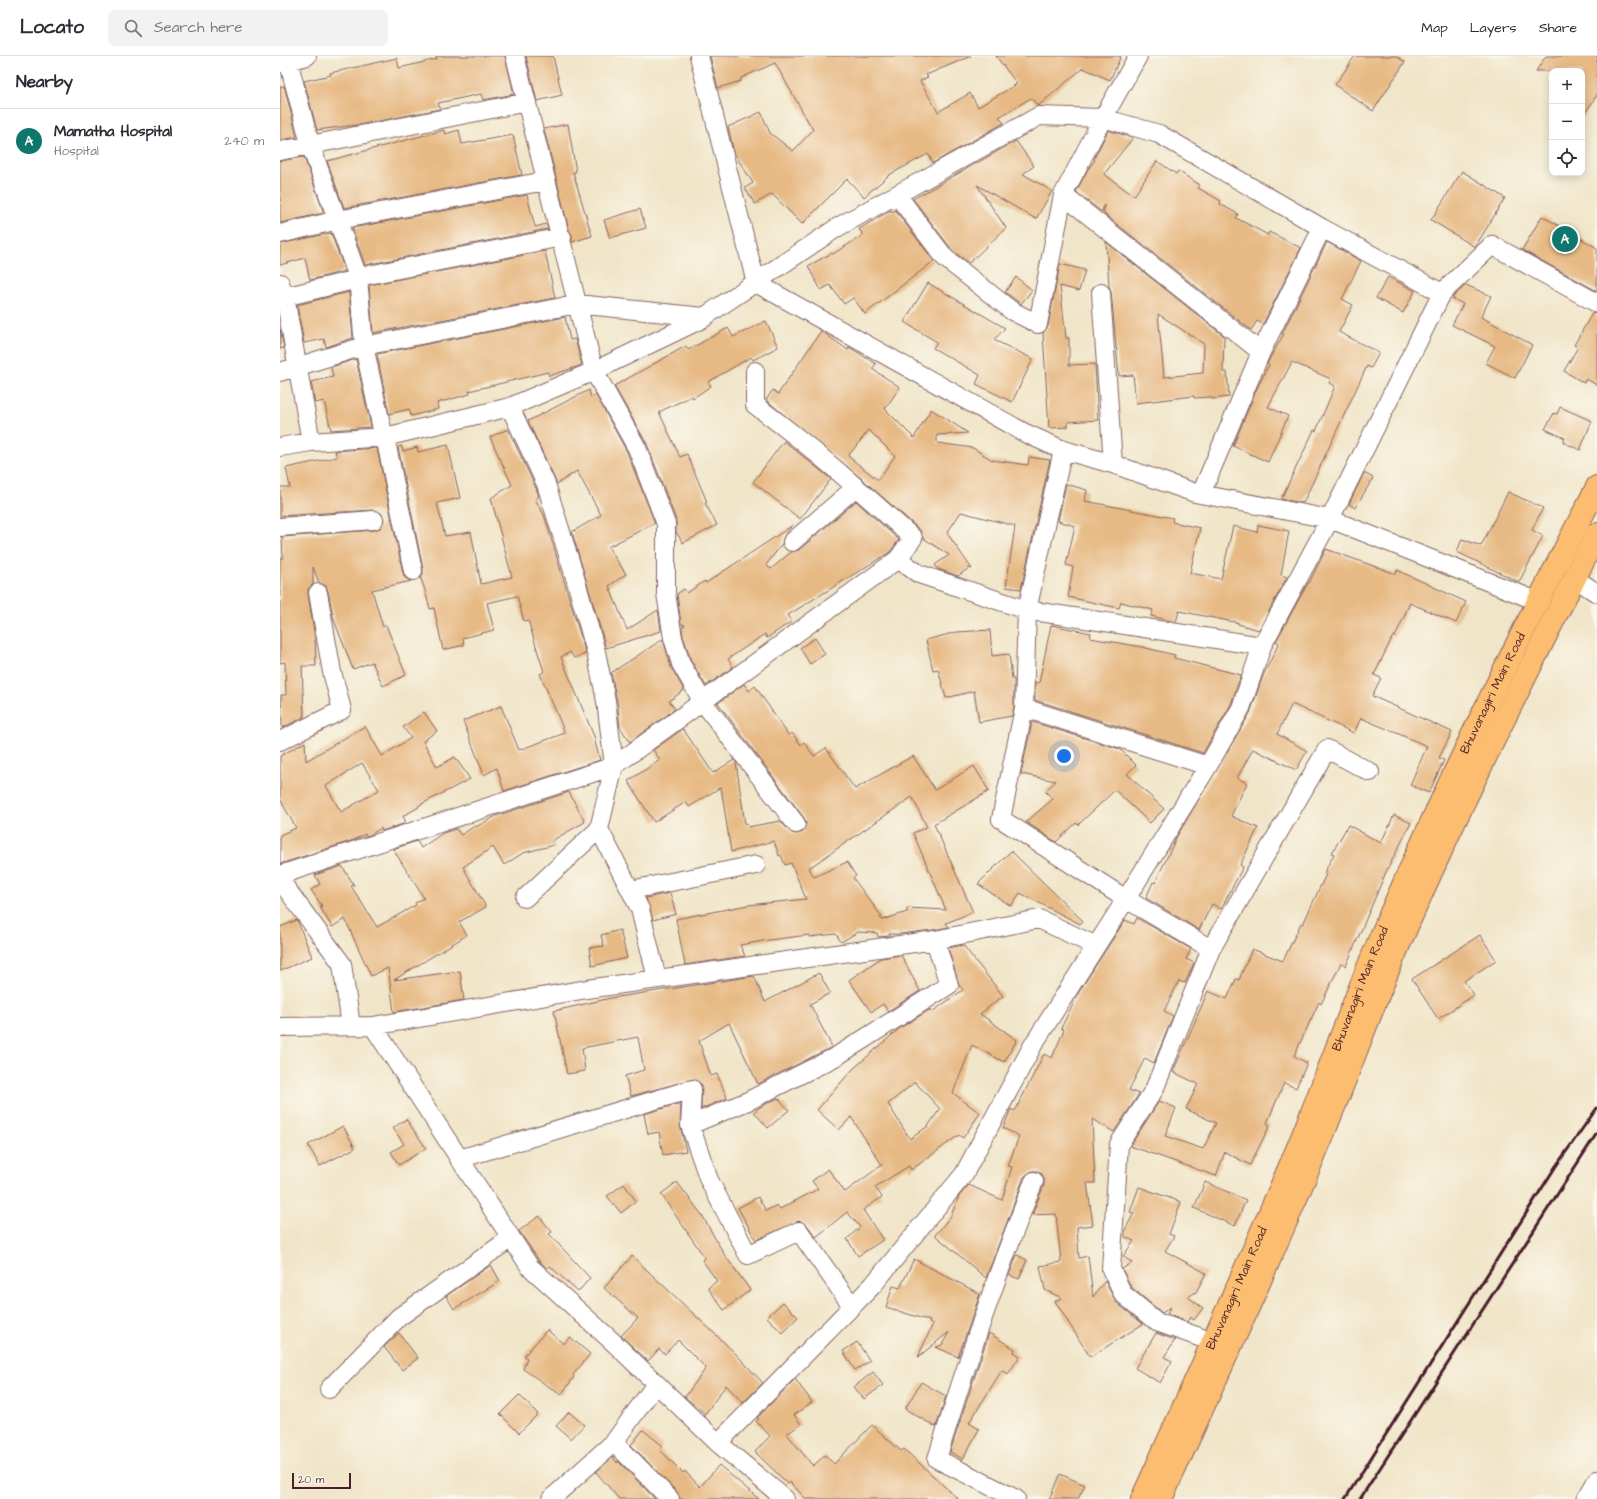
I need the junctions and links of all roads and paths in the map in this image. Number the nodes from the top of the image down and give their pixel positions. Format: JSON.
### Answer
{"nodes":[{"id":1,"x":307,"y":56,"type":"edge"},
{"id":2,"x":515,"y":56,"type":"edge"},
{"id":3,"x":699,"y":56,"type":"edge"},
{"id":4,"x":1138,"y":56,"type":"edge"},
{"id":5,"x":284,"y":62,"type":"edge"},
{"id":6,"x":527,"y":102,"type":"junction"},
{"id":7,"x":1103,"y":118,"type":"junction"},
{"id":8,"x":310,"y":144,"type":"junction"},
{"id":9,"x":280,"y":151,"type":"edge"},
{"id":10,"x":545,"y":181,"type":"junction"},
{"id":11,"x":897,"y":195,"type":"junction"},
{"id":12,"x":1063,"y":195,"type":"junction"},
{"id":13,"x":338,"y":220,"type":"junction"},
{"id":14,"x":1322,"y":228,"type":"junction"},
{"id":15,"x":280,"y":234,"type":"edge"},
{"id":16,"x":562,"y":237,"type":"junction"},
{"id":17,"x":358,"y":277,"type":"junction"},
{"id":18,"x":756,"y":282,"type":"junction"},
{"id":19,"x":282,"y":292,"type":"edge"},
{"id":20,"x":1101,"y":293,"type":"dead end"},
{"id":21,"x":1442,"y":293,"type":"junction"},
{"id":22,"x":577,"y":304,"type":"junction"},
{"id":23,"x":1597,"y":304,"type":"edge"},
{"id":24,"x":704,"y":318,"type":"junction"},
{"id":25,"x":364,"y":346,"type":"junction"},
{"id":26,"x":1261,"y":352,"type":"junction"},
{"id":27,"x":297,"y":367,"type":"junction"},
{"id":28,"x":594,"y":371,"type":"junction"},
{"id":29,"x":755,"y":371,"type":"dead end"},
{"id":30,"x":280,"y":372,"type":"edge"},
{"id":31,"x":510,"y":407,"type":"junction"},
{"id":32,"x":383,"y":433,"type":"junction"},
{"id":33,"x":311,"y":442,"type":"junction"},
{"id":34,"x":280,"y":447,"type":"edge"},
{"id":35,"x":1063,"y":450,"type":"junction"},
{"id":36,"x":1113,"y":464,"type":"junction"},
{"id":37,"x":856,"y":487,"type":"junction"},
{"id":38,"x":1597,"y":487,"type":"edge"},
{"id":39,"x":1201,"y":494,"type":"junction"},
{"id":40,"x":1330,"y":519,"type":"junction"},
{"id":41,"x":374,"y":520,"type":"dead end"},
{"id":42,"x":280,"y":527,"type":"edge"},
{"id":43,"x":1597,"y":534,"type":"edge"},
{"id":44,"x":792,"y":542,"type":"dead end"},
{"id":45,"x":898,"y":559,"type":"junction"},
{"id":46,"x":413,"y":571,"type":"dead end"},
{"id":47,"x":1574,"y":578,"type":"junction"},
{"id":48,"x":318,"y":593,"type":"dead end"},
{"id":49,"x":1597,"y":593,"type":"edge"},
{"id":50,"x":1537,"y":601,"type":"junction"},
{"id":51,"x":1027,"y":610,"type":"junction"},
{"id":52,"x":1262,"y":646,"type":"junction"},
{"id":53,"x":703,"y":702,"type":"junction"},
{"id":54,"x":1024,"y":708,"type":"junction"},
{"id":55,"x":280,"y":741,"type":"edge"},
{"id":56,"x":614,"y":766,"type":"junction"},
{"id":57,"x":1208,"y":766,"type":"junction"},
{"id":58,"x":1370,"y":772,"type":"dead end"},
{"id":59,"x":796,"y":824,"type":"dead end"},
{"id":60,"x":599,"y":829,"type":"junction"},
{"id":61,"x":756,"y":865,"type":"dead end"},
{"id":62,"x":280,"y":875,"type":"edge"},
{"id":63,"x":280,"y":880,"type":"edge"},
{"id":64,"x":631,"y":890,"type":"junction"},
{"id":65,"x":525,"y":898,"type":"dead end"},
{"id":66,"x":1126,"y":899,"type":"junction"},
{"id":67,"x":935,"y":940,"type":"junction"},
{"id":68,"x":1096,"y":946,"type":"junction"},
{"id":69,"x":1211,"y":949,"type":"junction"},
{"id":70,"x":658,"y":979,"type":"junction"},
{"id":71,"x":351,"y":1026,"type":"junction"},
{"id":72,"x":373,"y":1026,"type":"junction"},
{"id":73,"x":280,"y":1027,"type":"edge"},
{"id":74,"x":690,"y":1125,"type":"junction"},
{"id":75,"x":459,"y":1159,"type":"junction"},
{"id":76,"x":1034,"y":1181,"type":"dead end"},
{"id":77,"x":511,"y":1238,"type":"junction"},
{"id":78,"x":852,"y":1306,"type":"junction"},
{"id":79,"x":1213,"y":1342,"type":"junction"},
{"id":80,"x":656,"y":1384,"type":"junction"},
{"id":81,"x":329,"y":1389,"type":"dead end"},
{"id":82,"x":614,"y":1442,"type":"junction"},
{"id":83,"x":718,"y":1443,"type":"junction"},
{"id":84,"x":1597,"y":1480,"type":"edge"},
{"id":85,"x":551,"y":1499,"type":"edge"},
{"id":86,"x":670,"y":1499,"type":"edge"},
{"id":87,"x":785,"y":1499,"type":"edge"},
{"id":88,"x":1016,"y":1499,"type":"edge"},
{"id":89,"x":1142,"y":1499,"type":"edge"},
{"id":90,"x":1160,"y":1499,"type":"edge"},
{"id":91,"x":1586,"y":1499,"type":"edge"}],
"edges":[{"from":1,"to":5,"type":"street"},
{"from":2,"to":6,"type":"street"},
{"from":3,"to":18,"type":"street"},
{"from":4,"to":7,"type":"street"},
{"from":5,"to":8,"type":"street"},
{"from":6,"to":8,"type":"street"},
{"from":6,"to":10,"type":"street"},
{"from":7,"to":11,"type":"street"},
{"from":7,"to":12,"type":"street"},
{"from":7,"to":14,"type":"street"},
{"from":8,"to":9,"type":"street"},
{"from":8,"to":13,"type":"street"},
{"from":10,"to":13,"type":"street"},
{"from":10,"to":16,"type":"street"},
{"from":11,"to":12,"type":"street"},
{"from":11,"to":18,"type":"street"},
{"from":12,"to":26,"type":"street"},
{"from":13,"to":15,"type":"street"},
{"from":13,"to":17,"type":"street"},
{"from":14,"to":21,"type":"street"},
{"from":14,"to":26,"type":"street"},
{"from":16,"to":17,"type":"street"},
{"from":16,"to":22,"type":"street"},
{"from":17,"to":19,"type":"street"},
{"from":17,"to":25,"type":"street"},
{"from":18,"to":24,"type":"street"},
{"from":18,"to":35,"type":"street"},
{"from":19,"to":27,"type":"street"},
{"from":20,"to":36,"type":"street"},
{"from":21,"to":23,"type":"street"},
{"from":21,"to":40,"type":"street"},
{"from":22,"to":24,"type":"street"},
{"from":22,"to":25,"type":"street"},
{"from":22,"to":28,"type":"street"},
{"from":24,"to":28,"type":"street"},
{"from":25,"to":27,"type":"street"},
{"from":25,"to":32,"type":"street"},
{"from":26,"to":39,"type":"street"},
{"from":27,"to":30,"type":"street"},
{"from":27,"to":33,"type":"street"},
{"from":28,"to":31,"type":"street"},
{"from":28,"to":53,"type":"street"},
{"from":29,"to":37,"type":"street"},
{"from":31,"to":32,"type":"street"},
{"from":31,"to":56,"type":"street"},
{"from":32,"to":33,"type":"street"},
{"from":32,"to":46,"type":"street"},
{"from":33,"to":34,"type":"street"},
{"from":35,"to":36,"type":"street"},
{"from":35,"to":51,"type":"street"},
{"from":36,"to":39,"type":"street"},
{"from":37,"to":44,"type":"street"},
{"from":37,"to":45,"type":"street"},
{"from":38,"to":50,"type":"main road","name":"Bhuvanagiri Main Road"},
{"from":39,"to":40,"type":"street"},
{"from":40,"to":50,"type":"street"},
{"from":40,"to":52,"type":"street"},
{"from":41,"to":42,"type":"street"},
{"from":43,"to":47,"type":"main road","name":"Bhuvanagiri Main Road"},
{"from":45,"to":51,"type":"street"},
{"from":45,"to":53,"type":"street"},
{"from":47,"to":49,"type":"street"},
{"from":47,"to":90,"type":"main road","name":"Bhuvanagiri Main Road"},
{"from":48,"to":55,"type":"street"},
{"from":50,"to":79,"type":"main road","name":"Bhuvanagiri Main Road"},
{"from":51,"to":52,"type":"street"},
{"from":51,"to":54,"type":"street"},
{"from":52,"to":57,"type":"street"},
{"from":53,"to":56,"type":"street"},
{"from":53,"to":59,"type":"street"},
{"from":54,"to":57,"type":"street"},
{"from":54,"to":66,"type":"street"},
{"from":56,"to":60,"type":"street"},
{"from":56,"to":62,"type":"street"},
{"from":57,"to":66,"type":"street"},
{"from":58,"to":69,"type":"street"},
{"from":60,"to":64,"type":"street"},
{"from":60,"to":65,"type":"street"},
{"from":61,"to":64,"type":"street"},
{"from":63,"to":71,"type":"street"},
{"from":64,"to":70,"type":"street"},
{"from":66,"to":68,"type":"street"},
{"from":66,"to":69,"type":"street"},
{"from":67,"to":68,"type":"street"},
{"from":67,"to":70,"type":"street"},
{"from":67,"to":74,"type":"street"},
{"from":68,"to":78,"type":"street"},
{"from":69,"to":79,"type":"street"},
{"from":70,"to":72,"type":"street"},
{"from":71,"to":72,"type":"street"},
{"from":71,"to":73,"type":"street"},
{"from":72,"to":75,"type":"street"},
{"from":74,"to":75,"type":"street"},
{"from":74,"to":78,"type":"street"},
{"from":75,"to":77,"type":"street"},
{"from":76,"to":88,"type":"street"},
{"from":77,"to":80,"type":"street"},
{"from":77,"to":81,"type":"street"},
{"from":78,"to":83,"type":"street"},
{"from":79,"to":89,"type":"main road","name":"Bhuvanagiri Main Road"},
{"from":80,"to":82,"type":"street"},
{"from":80,"to":83,"type":"street"},
{"from":82,"to":85,"type":"street"},
{"from":82,"to":86,"type":"street"},
{"from":83,"to":87,"type":"street"},
{"from":84,"to":91,"type":"street"}]}
